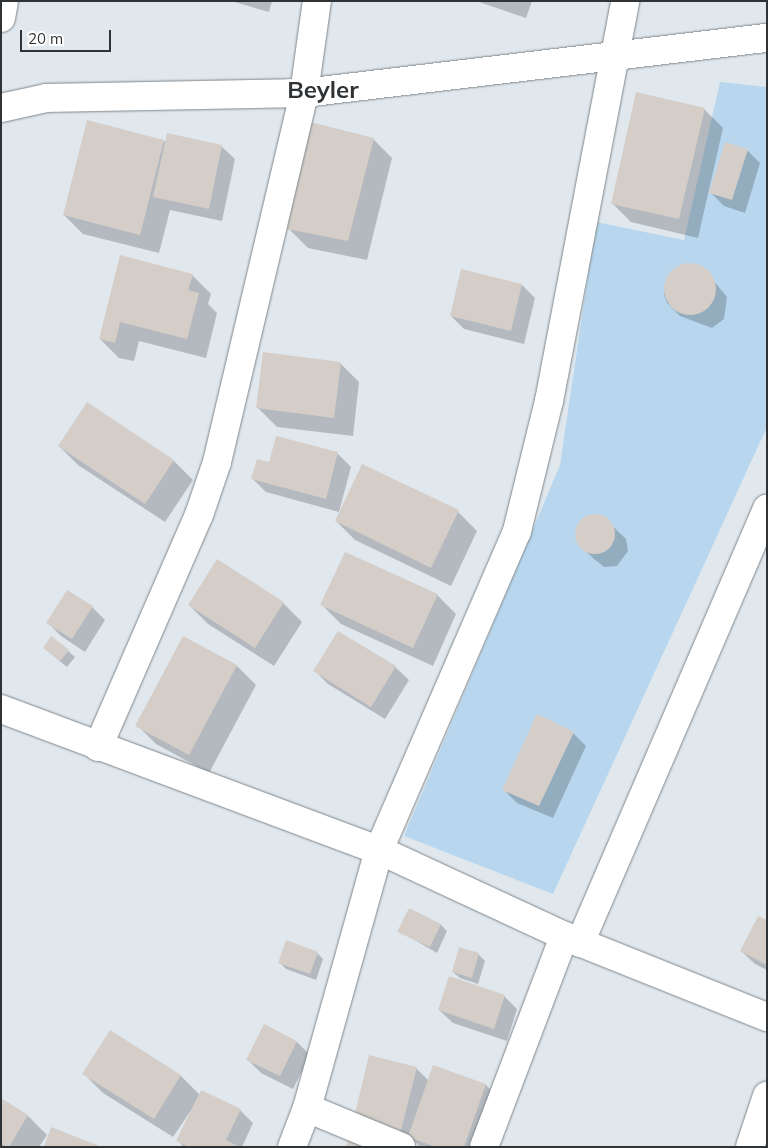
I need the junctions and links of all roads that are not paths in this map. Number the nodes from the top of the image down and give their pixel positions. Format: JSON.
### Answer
{"nodes":[{"id":1,"x":4,"y":1,"type":"edge"},
{"id":2,"x":316,"y":1,"type":"edge"},
{"id":3,"x":625,"y":1,"type":"edge"},
{"id":4,"x":1,"y":18,"type":"edge"},
{"id":5,"x":767,"y":38,"type":"edge"},
{"id":6,"x":614,"y":58,"type":"junction"},
{"id":7,"x":304,"y":93,"type":"junction"},
{"id":8,"x":1,"y":108,"type":"edge"},
{"id":9,"x":767,"y":508,"type":"edge"},
{"id":10,"x":1,"y":709,"type":"edge"},
{"id":11,"x":98,"y":747,"type":"junction"},
{"id":12,"x":379,"y":850,"type":"junction"},
{"id":13,"x":572,"y":939,"type":"junction"},
{"id":14,"x":767,"y":1017,"type":"edge"},
{"id":15,"x":767,"y":1096,"type":"edge"},
{"id":16,"x":307,"y":1108,"type":"junction"},
{"id":17,"x":292,"y":1147,"type":"edge"},
{"id":18,"x":401,"y":1147,"type":"edge"},
{"id":19,"x":484,"y":1147,"type":"edge"},
{"id":20,"x":750,"y":1147,"type":"edge"}],
"edges":[{"from":1,"to":4,"type":"street"},
{"from":2,"to":7,"type":"street"},
{"from":3,"to":6,"type":"street"},
{"from":5,"to":6,"type":"street"},
{"from":6,"to":7,"type":"street"},
{"from":6,"to":12,"type":"street"},
{"from":7,"to":8,"type":"street"},
{"from":7,"to":11,"type":"street"},
{"from":9,"to":13,"type":"street"},
{"from":10,"to":11,"type":"street"},
{"from":11,"to":12,"type":"street"},
{"from":12,"to":13,"type":"street"},
{"from":12,"to":16,"type":"street"},
{"from":13,"to":14,"type":"street"},
{"from":13,"to":19,"type":"street"},
{"from":15,"to":20,"type":"street"},
{"from":16,"to":17,"type":"street"},
{"from":16,"to":18,"type":"street"}]}
